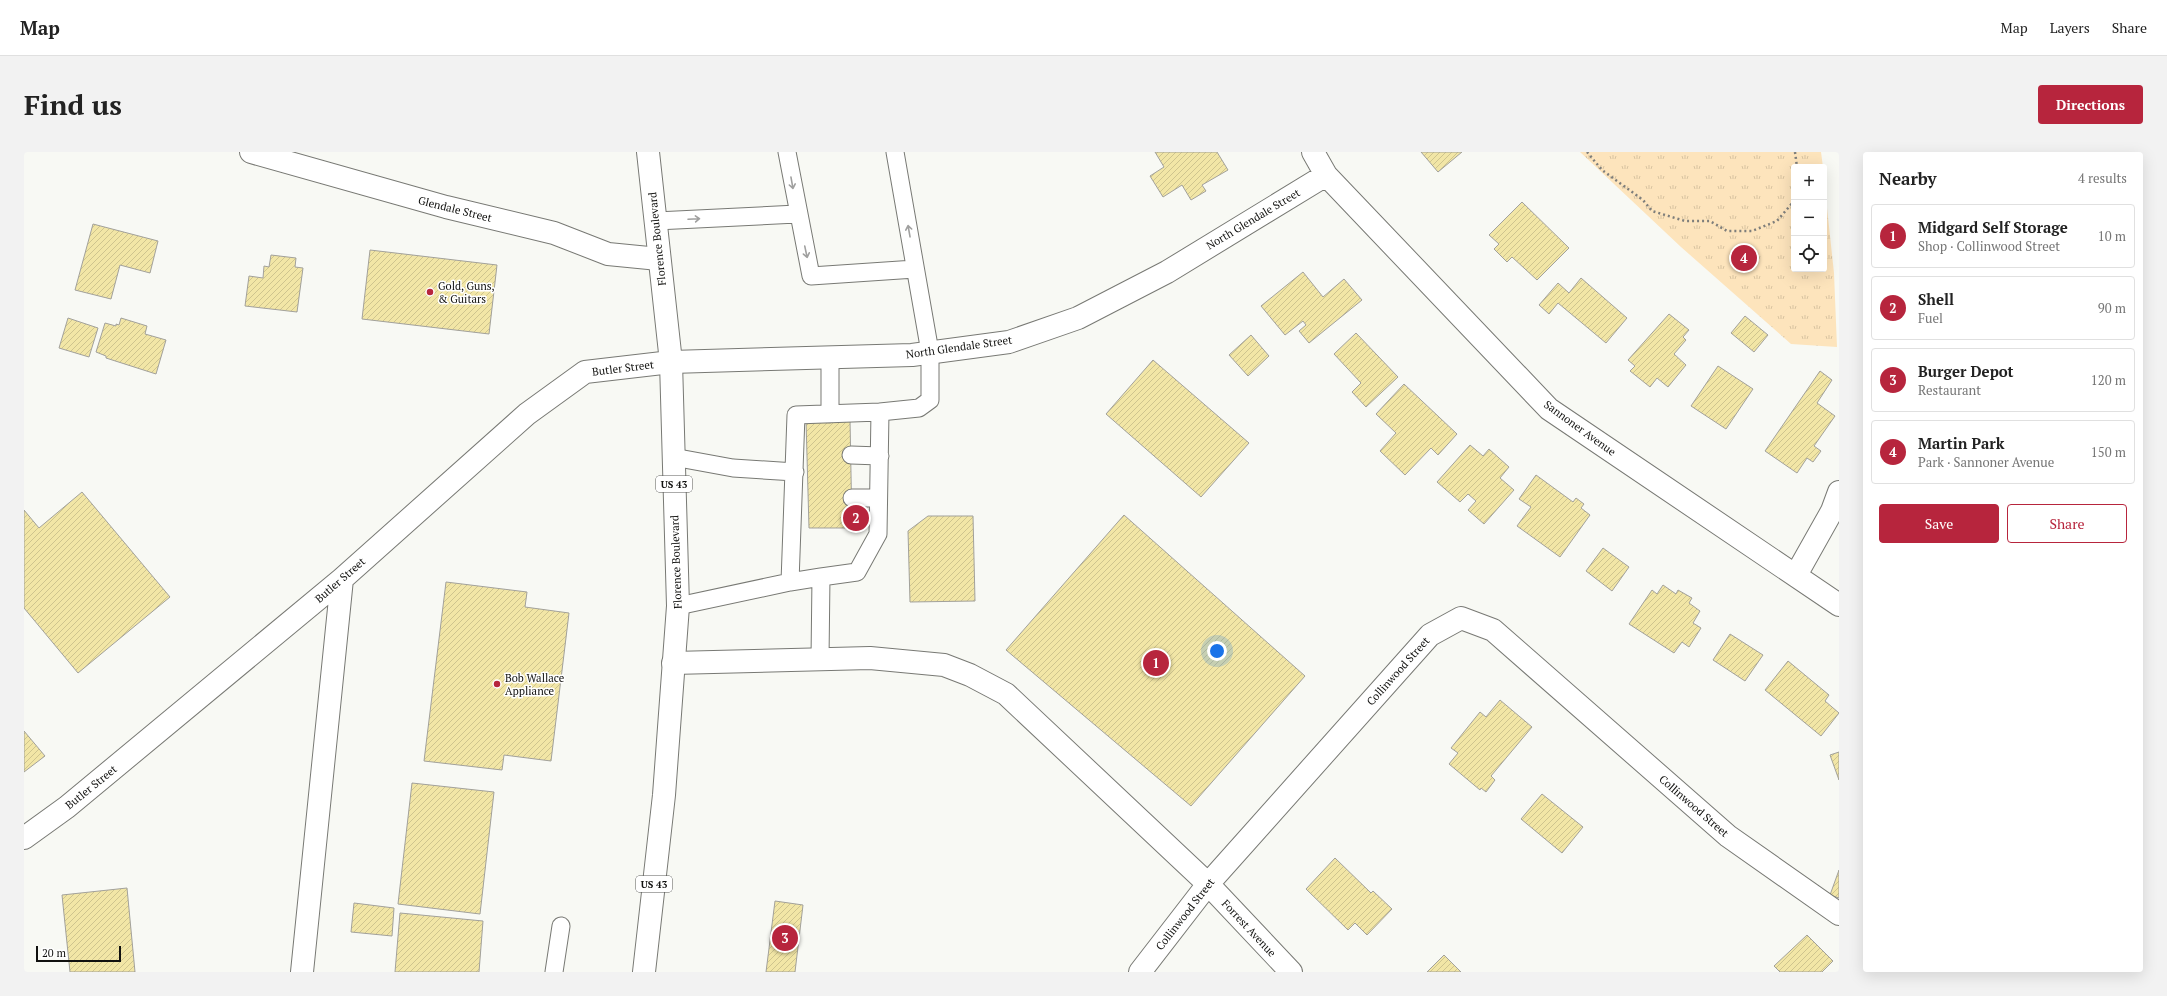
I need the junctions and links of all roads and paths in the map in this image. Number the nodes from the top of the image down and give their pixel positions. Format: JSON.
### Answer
{"nodes":[{"id":1,"x":251,"y":152,"type":"edge"},
{"id":2,"x":648,"y":152,"type":"edge"},
{"id":3,"x":787,"y":152,"type":"edge"},
{"id":4,"x":895,"y":152,"type":"edge"},
{"id":5,"x":1313,"y":152,"type":"edge"},
{"id":6,"x":1587,"y":152,"type":"edge"},
{"id":7,"x":1795,"y":152,"type":"edge"},
{"id":8,"x":1797,"y":164,"type":"edge"},
{"id":9,"x":1326,"y":175,"type":"junction"},
{"id":10,"x":1791,"y":204,"type":"edge"},
{"id":11,"x":797,"y":214,"type":"junction"},
{"id":12,"x":656,"y":221,"type":"junction"},
{"id":13,"x":659,"y":259,"type":"junction"},
{"id":14,"x":915,"y":269,"type":"junction"},
{"id":15,"x":930,"y":352,"type":"junction"},
{"id":16,"x":830,"y":357,"type":"junction"},
{"id":17,"x":671,"y":362,"type":"junction"},
{"id":18,"x":880,"y":412,"type":"junction"},
{"id":19,"x":830,"y":414,"type":"junction"},
{"id":20,"x":851,"y":454,"type":"dead end"},
{"id":21,"x":880,"y":456,"type":"junction"},
{"id":22,"x":673,"y":457,"type":"junction"},
{"id":23,"x":795,"y":472,"type":"junction"},
{"id":24,"x":1839,"y":492,"type":"edge"},
{"id":25,"x":852,"y":498,"type":"dead end"},
{"id":26,"x":878,"y":498,"type":"junction"},
{"id":27,"x":1796,"y":574,"type":"junction"},
{"id":28,"x":821,"y":577,"type":"junction"},
{"id":29,"x":342,"y":579,"type":"junction"},
{"id":30,"x":790,"y":582,"type":"junction"},
{"id":31,"x":1839,"y":605,"type":"edge"},
{"id":32,"x":678,"y":606,"type":"junction"},
{"id":33,"x":820,"y":659,"type":"junction"},
{"id":34,"x":674,"y":663,"type":"junction"},
{"id":35,"x":24,"y":838,"type":"edge"},
{"id":36,"x":1208,"y":884,"type":"junction"},
{"id":37,"x":1839,"y":914,"type":"edge"},
{"id":38,"x":561,"y":926,"type":"dead end"},
{"id":39,"x":302,"y":972,"type":"edge"},
{"id":40,"x":554,"y":972,"type":"edge"},
{"id":41,"x":644,"y":972,"type":"edge"},
{"id":42,"x":1140,"y":972,"type":"edge"},
{"id":43,"x":1291,"y":972,"type":"edge"}],
"edges":[{"from":1,"to":13,"type":"main road","name":"Glendale Street"},
{"from":2,"to":12,"type":"main road","name":"Florence Boulevard","number":"US 43"},
{"from":3,"to":11,"type":"lane","one_way":true},
{"from":14,"to":4,"type":"lane","one_way":true},
{"from":5,"to":9,"type":"main road","name":"Sannoner Avenue"},
{"from":6,"to":10,"type":"path"},
{"from":7,"to":8,"type":"path"},
{"from":9,"to":15,"type":"main road","name":"North Glendale Street"},
{"from":9,"to":27,"type":"main road","name":"Sannoner Avenue"},
{"from":12,"to":11,"type":"lane","one_way":true},
{"from":11,"to":14,"type":"lane","one_way":true},
{"from":12,"to":13,"type":"main road","name":"Florence Boulevard","number":"US 43"},
{"from":13,"to":17,"type":"main road","name":"Florence Boulevard","number":"US 43"},
{"from":14,"to":15,"type":"lane"},
{"from":15,"to":16,"type":"main road","name":"North Glendale Street"},
{"from":15,"to":18,"type":"lane"},
{"from":16,"to":17,"type":"main road","name":"North Glendale Street"},
{"from":16,"to":19,"type":"lane"},
{"from":17,"to":22,"type":"main road","name":"Florence Boulevard","number":"US 43"},
{"from":17,"to":29,"type":"main road","name":"Butler Street"},
{"from":18,"to":19,"type":"lane"},
{"from":18,"to":21,"type":"lane"},
{"from":19,"to":23,"type":"lane"},
{"from":20,"to":21,"type":"lane"},
{"from":21,"to":26,"type":"lane"},
{"from":22,"to":23,"type":"lane"},
{"from":22,"to":32,"type":"main road","name":"Florence Boulevard","number":"US 43"},
{"from":23,"to":30,"type":"lane"},
{"from":24,"to":27,"type":"main road"},
{"from":25,"to":26,"type":"lane"},
{"from":26,"to":28,"type":"lane"},
{"from":27,"to":31,"type":"main road","name":"Sannoner Avenue"},
{"from":28,"to":30,"type":"lane"},
{"from":28,"to":33,"type":"lane"},
{"from":29,"to":35,"type":"main road","name":"Butler Street"},
{"from":29,"to":39,"type":"main road"},
{"from":30,"to":32,"type":"lane"},
{"from":32,"to":34,"type":"main road","name":"Florence Boulevard","number":"US 43"},
{"from":33,"to":34,"type":"main road","name":"Forrest Avenue"},
{"from":33,"to":36,"type":"main road","name":"Forrest Avenue"},
{"from":34,"to":41,"type":"main road","name":"Florence Boulevard","number":"US 43"},
{"from":36,"to":37,"type":"main road","name":"Collinwood Street"},
{"from":36,"to":42,"type":"main road","name":"Collinwood Street"},
{"from":36,"to":43,"type":"main road","name":"Forrest Avenue"},
{"from":38,"to":40,"type":"lane"}]}
